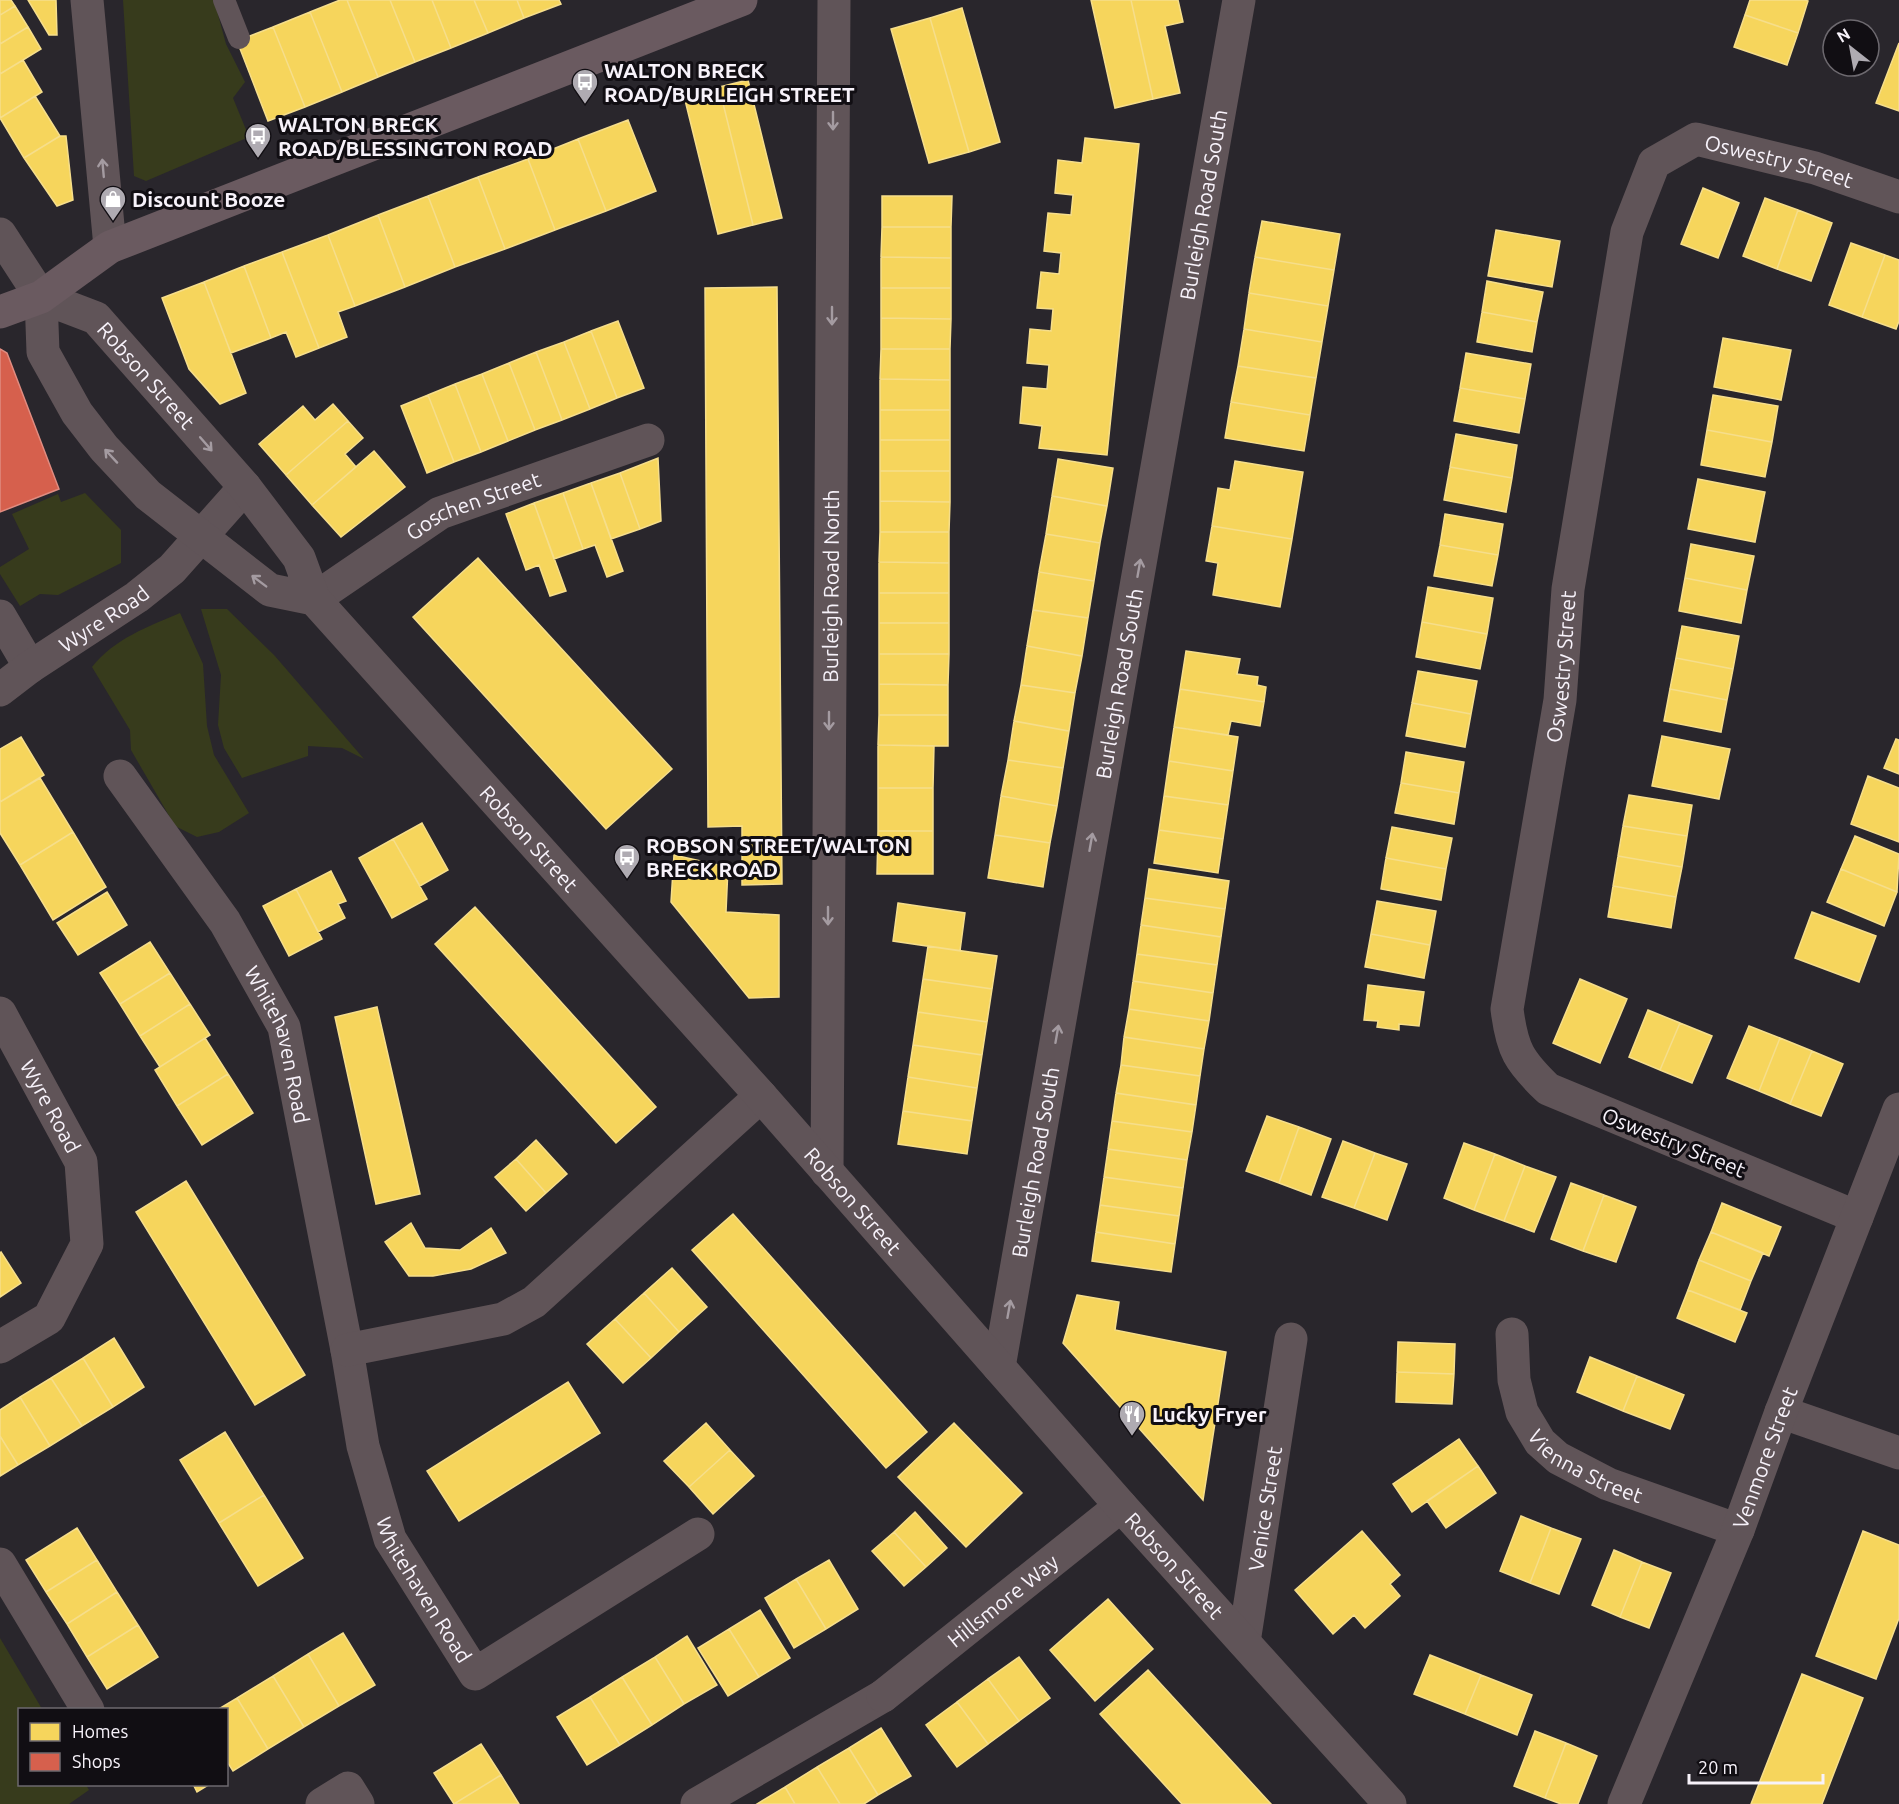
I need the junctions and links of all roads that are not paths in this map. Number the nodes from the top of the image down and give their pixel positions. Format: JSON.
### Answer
{"nodes":[{"id":1,"x":87,"y":0,"type":"edge"},
{"id":2,"x":224,"y":0,"type":"edge"},
{"id":3,"x":741,"y":0,"type":"edge"},
{"id":4,"x":834,"y":0,"type":"edge"},
{"id":5,"x":1239,"y":0,"type":"edge"},
{"id":6,"x":239,"y":38,"type":"dead end"},
{"id":7,"x":1899,"y":197,"type":"edge"},
{"id":8,"x":0,"y":234,"type":"edge"},
{"id":9,"x":110,"y":247,"type":"junction"},
{"id":10,"x":40,"y":297,"type":"junction"},
{"id":11,"x":0,"y":312,"type":"edge"},
{"id":12,"x":648,"y":440,"type":"dead end"},
{"id":13,"x":245,"y":487,"type":"junction"},
{"id":14,"x":200,"y":536,"type":"junction"},
{"id":15,"x":314,"y":599,"type":"junction"},
{"id":16,"x":0,"y":616,"type":"edge"},
{"id":17,"x":30,"y":667,"type":"junction"},
{"id":18,"x":0,"y":690,"type":"edge"},
{"id":19,"x":120,"y":776,"type":"dead end"},
{"id":20,"x":0,"y":1013,"type":"edge"},
{"id":21,"x":761,"y":1096,"type":"junction"},
{"id":22,"x":1899,"y":1109,"type":"edge"},
{"id":23,"x":826,"y":1172,"type":"junction"},
{"id":24,"x":1857,"y":1216,"type":"junction"},
{"id":25,"x":1512,"y":1334,"type":"dead end"},
{"id":26,"x":1291,"y":1339,"type":"dead end"},
{"id":27,"x":0,"y":1347,"type":"edge"},
{"id":28,"x":347,"y":1350,"type":"junction"},
{"id":29,"x":999,"y":1367,"type":"junction"},
{"id":30,"x":1781,"y":1412,"type":"junction"},
{"id":31,"x":1899,"y":1453,"type":"edge"},
{"id":32,"x":1121,"y":1506,"type":"junction"},
{"id":33,"x":1738,"y":1530,"type":"junction"},
{"id":34,"x":698,"y":1534,"type":"dead end"},
{"id":35,"x":0,"y":1564,"type":"edge"},
{"id":36,"x":1244,"y":1642,"type":"junction"},
{"id":37,"x":87,"y":1708,"type":"edge"},
{"id":38,"x":322,"y":1804,"type":"edge"},
{"id":39,"x":358,"y":1804,"type":"edge"},
{"id":40,"x":697,"y":1804,"type":"edge"},
{"id":41,"x":1390,"y":1804,"type":"edge"},
{"id":42,"x":1624,"y":1804,"type":"edge"}],
"edges":[{"from":9,"to":1,"type":"street","one_way":true},
{"from":2,"to":6,"type":"lane"},
{"from":3,"to":9,"type":"highway"},
{"from":4,"to":23,"type":"street","name":"Burleigh Road North","one_way":true},
{"from":29,"to":5,"type":"street","name":"Burleigh Road South","one_way":true},
{"from":7,"to":24,"type":"street","name":"Oswestry Street"},
{"from":8,"to":10,"type":"street"},
{"from":9,"to":10,"type":"highway"},
{"from":10,"to":11,"type":"highway"},
{"from":10,"to":13,"type":"street","name":"Robson Street","one_way":true},
{"from":14,"to":10,"type":"street","one_way":true},
{"from":12,"to":15,"type":"street","name":"Goschen Street"},
{"from":13,"to":14,"type":"street","name":"Wyre Road"},
{"from":13,"to":15,"type":"street","name":"Robson Street"},
{"from":15,"to":14,"type":"street","one_way":true},
{"from":14,"to":17,"type":"street","name":"Wyre Road"},
{"from":15,"to":21,"type":"street","name":"Robson Street"},
{"from":16,"to":17,"type":"street"},
{"from":17,"to":18,"type":"street","name":"Wyre Road"},
{"from":19,"to":28,"type":"street","name":"Whitehaven Road"},
{"from":20,"to":27,"type":"street","name":"Wyre Road"},
{"from":21,"to":23,"type":"street","name":"Robson Street"},
{"from":21,"to":28,"type":"street"},
{"from":22,"to":24,"type":"street","name":"Venmore Street"},
{"from":23,"to":29,"type":"street","name":"Robson Street"},
{"from":24,"to":30,"type":"street","name":"Venmore Street"},
{"from":25,"to":33,"type":"street","name":"Vienna Street"},
{"from":26,"to":36,"type":"street","name":"Venice Street"},
{"from":28,"to":34,"type":"street","name":"Whitehaven Road"},
{"from":29,"to":32,"type":"street","name":"Robson Street"},
{"from":30,"to":31,"type":"street"},
{"from":30,"to":33,"type":"street","name":"Venmore Street"},
{"from":32,"to":36,"type":"street","name":"Robson Street"},
{"from":32,"to":40,"type":"street","name":"Hillsmore Way"},
{"from":33,"to":42,"type":"street","name":"Venmore Street"},
{"from":35,"to":37,"type":"street"},
{"from":36,"to":41,"type":"street","name":"Robson Street"},
{"from":38,"to":39,"type":"street"}]}
